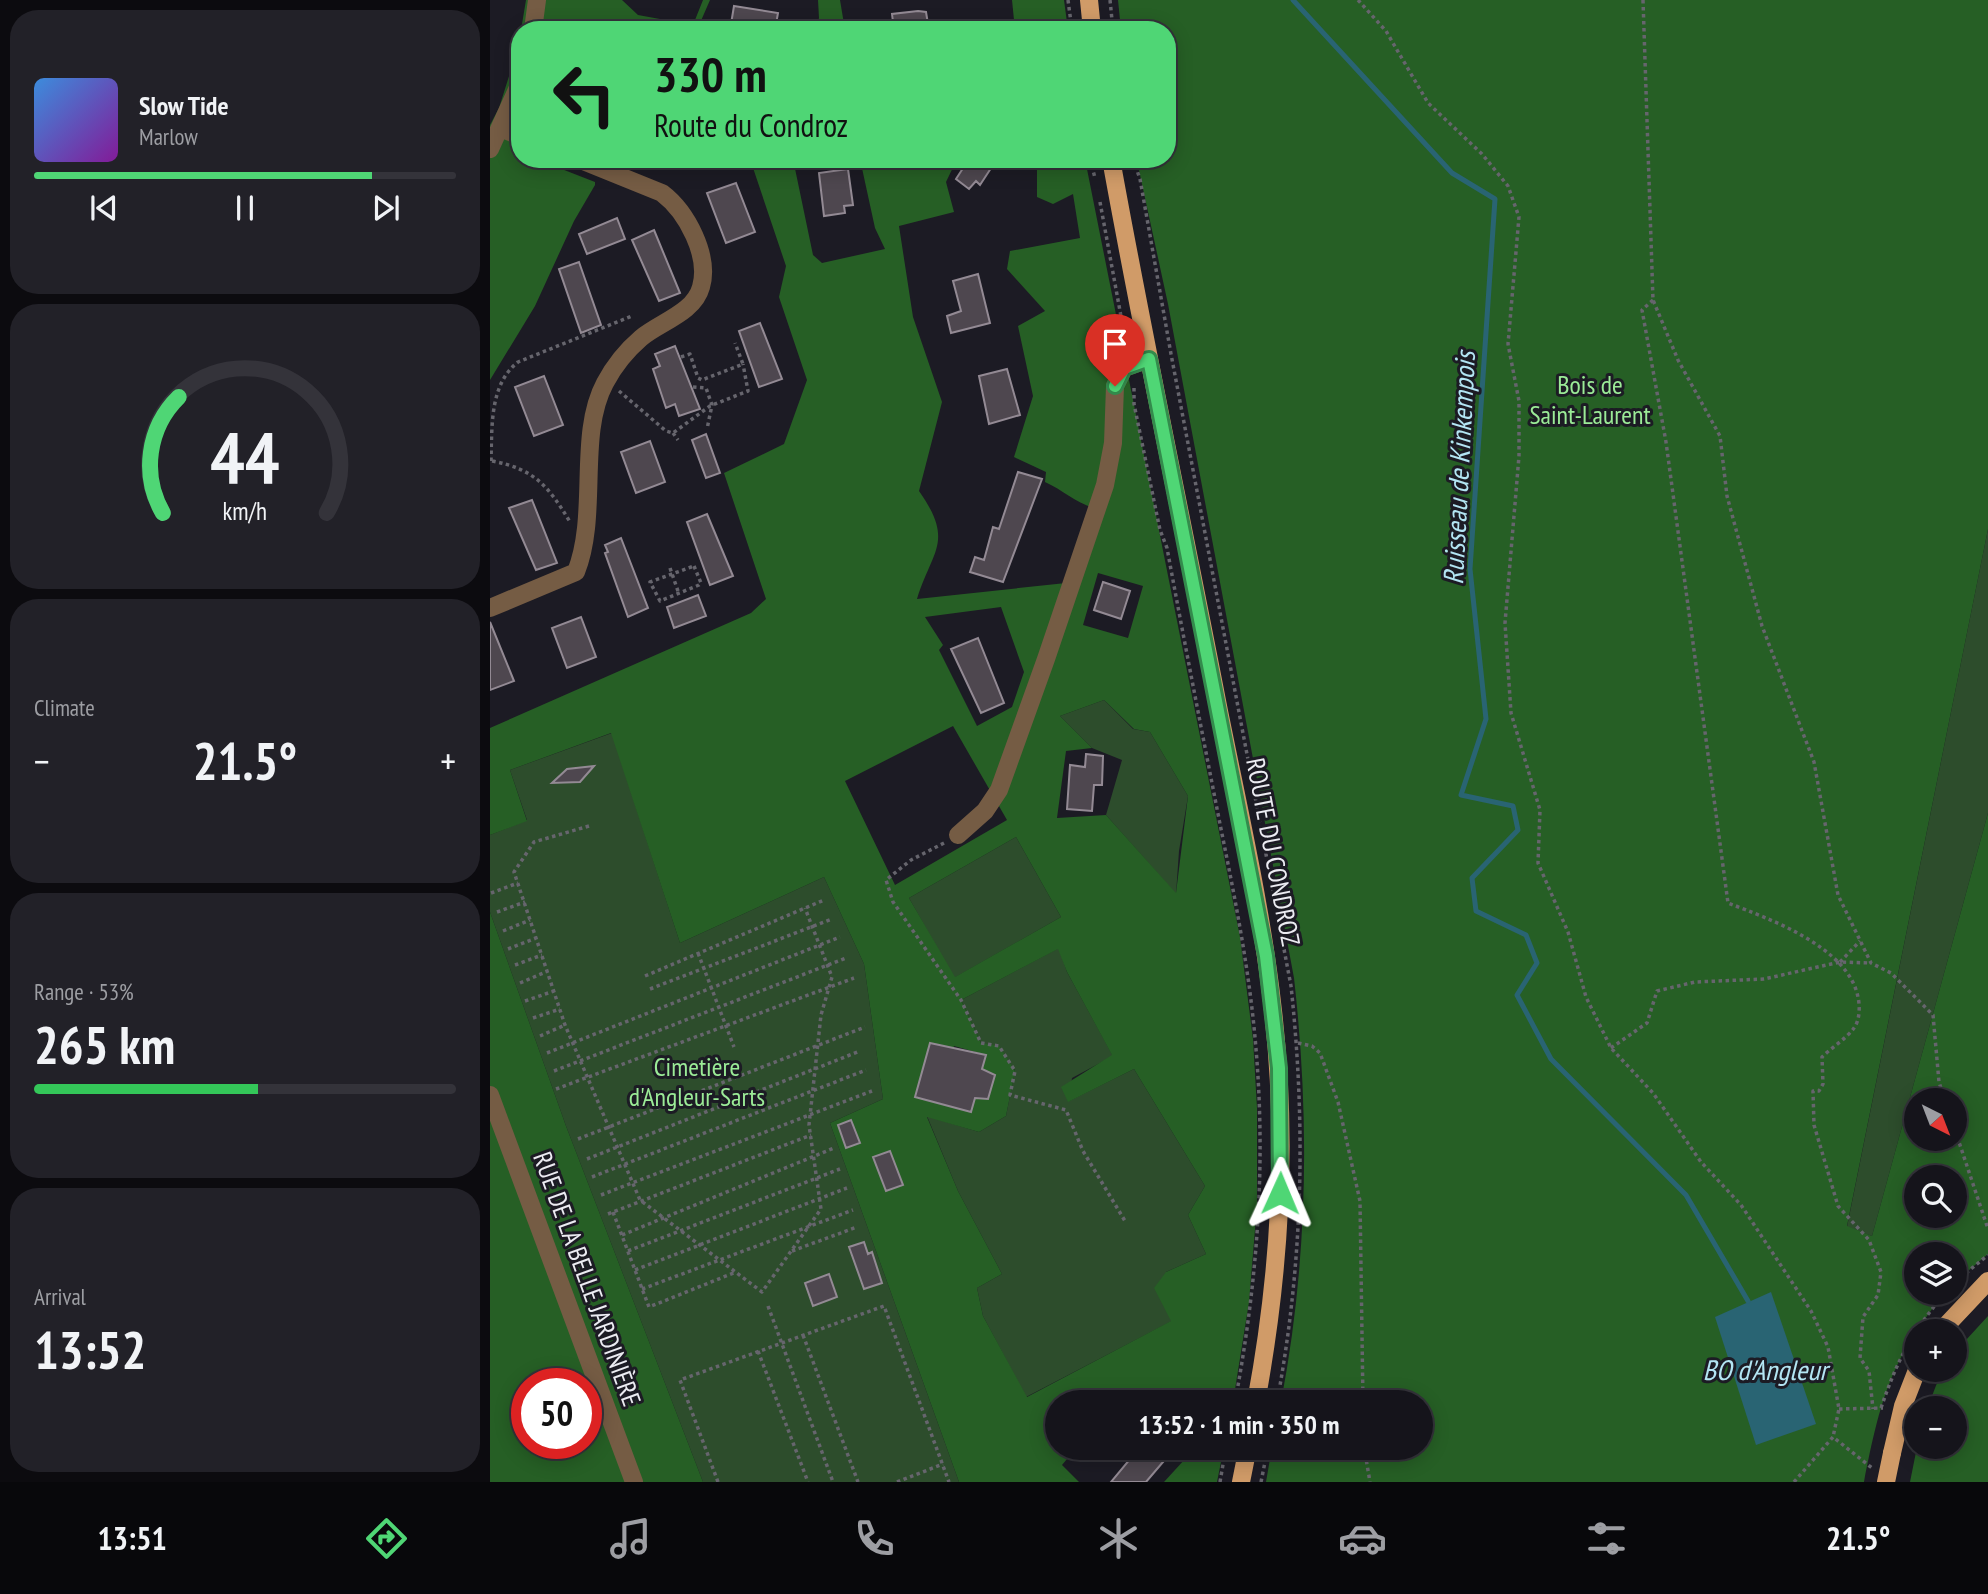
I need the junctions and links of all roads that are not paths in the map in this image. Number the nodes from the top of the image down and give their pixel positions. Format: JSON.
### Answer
{"nodes":[{"id":1,"x":537,"y":0,"type":"edge"},
{"id":2,"x":1089,"y":0,"type":"edge"},
{"id":3,"x":534,"y":21,"type":"edge"},
{"id":4,"x":1091,"y":21,"type":"edge"},
{"id":5,"x":511,"y":103,"type":"edge"},
{"id":6,"x":500,"y":128,"type":"junction"},
{"id":7,"x":511,"y":132,"type":"edge"},
{"id":8,"x":490,"y":149,"type":"edge"},
{"id":9,"x":600,"y":168,"type":"edge"},
{"id":10,"x":1113,"y":168,"type":"edge"},
{"id":11,"x":1149,"y":359,"type":"junction"},
{"id":12,"x":490,"y":608,"type":"edge"},
{"id":13,"x":958,"y":835,"type":"road end"},
{"id":14,"x":490,"y":1095,"type":"edge"},
{"id":15,"x":1988,"y":1281,"type":"edge"},
{"id":16,"x":1952,"y":1319,"type":"edge"},
{"id":17,"x":1912,"y":1382,"type":"edge"},
{"id":18,"x":1258,"y":1390,"type":"edge"},
{"id":19,"x":1245,"y":1460,"type":"edge"},
{"id":20,"x":1883,"y":1478,"type":"edge"},
{"id":21,"x":634,"y":1482,"type":"edge"},
{"id":22,"x":1241,"y":1482,"type":"edge"}],
"edges":[{"from":1,"to":3,"type":"street"},
{"from":2,"to":4,"type":"main road"},
{"from":5,"to":6,"type":"street"},
{"from":6,"to":7,"type":"street"},
{"from":6,"to":8,"type":"street"},
{"from":9,"to":12,"type":"street"},
{"from":10,"to":11,"type":"main road","name":"ROUTE DU CONDROZ"},
{"from":11,"to":13,"type":"street"},
{"from":11,"to":18,"type":"main road","name":"ROUTE DU CONDROZ"},
{"from":14,"to":21,"type":"street","name":"RUE DE LA BELLE JARDINIÈRE"},
{"from":15,"to":16,"type":"main road"},
{"from":17,"to":20,"type":"main road","bridge":true},
{"from":19,"to":22,"type":"main road"}]}
